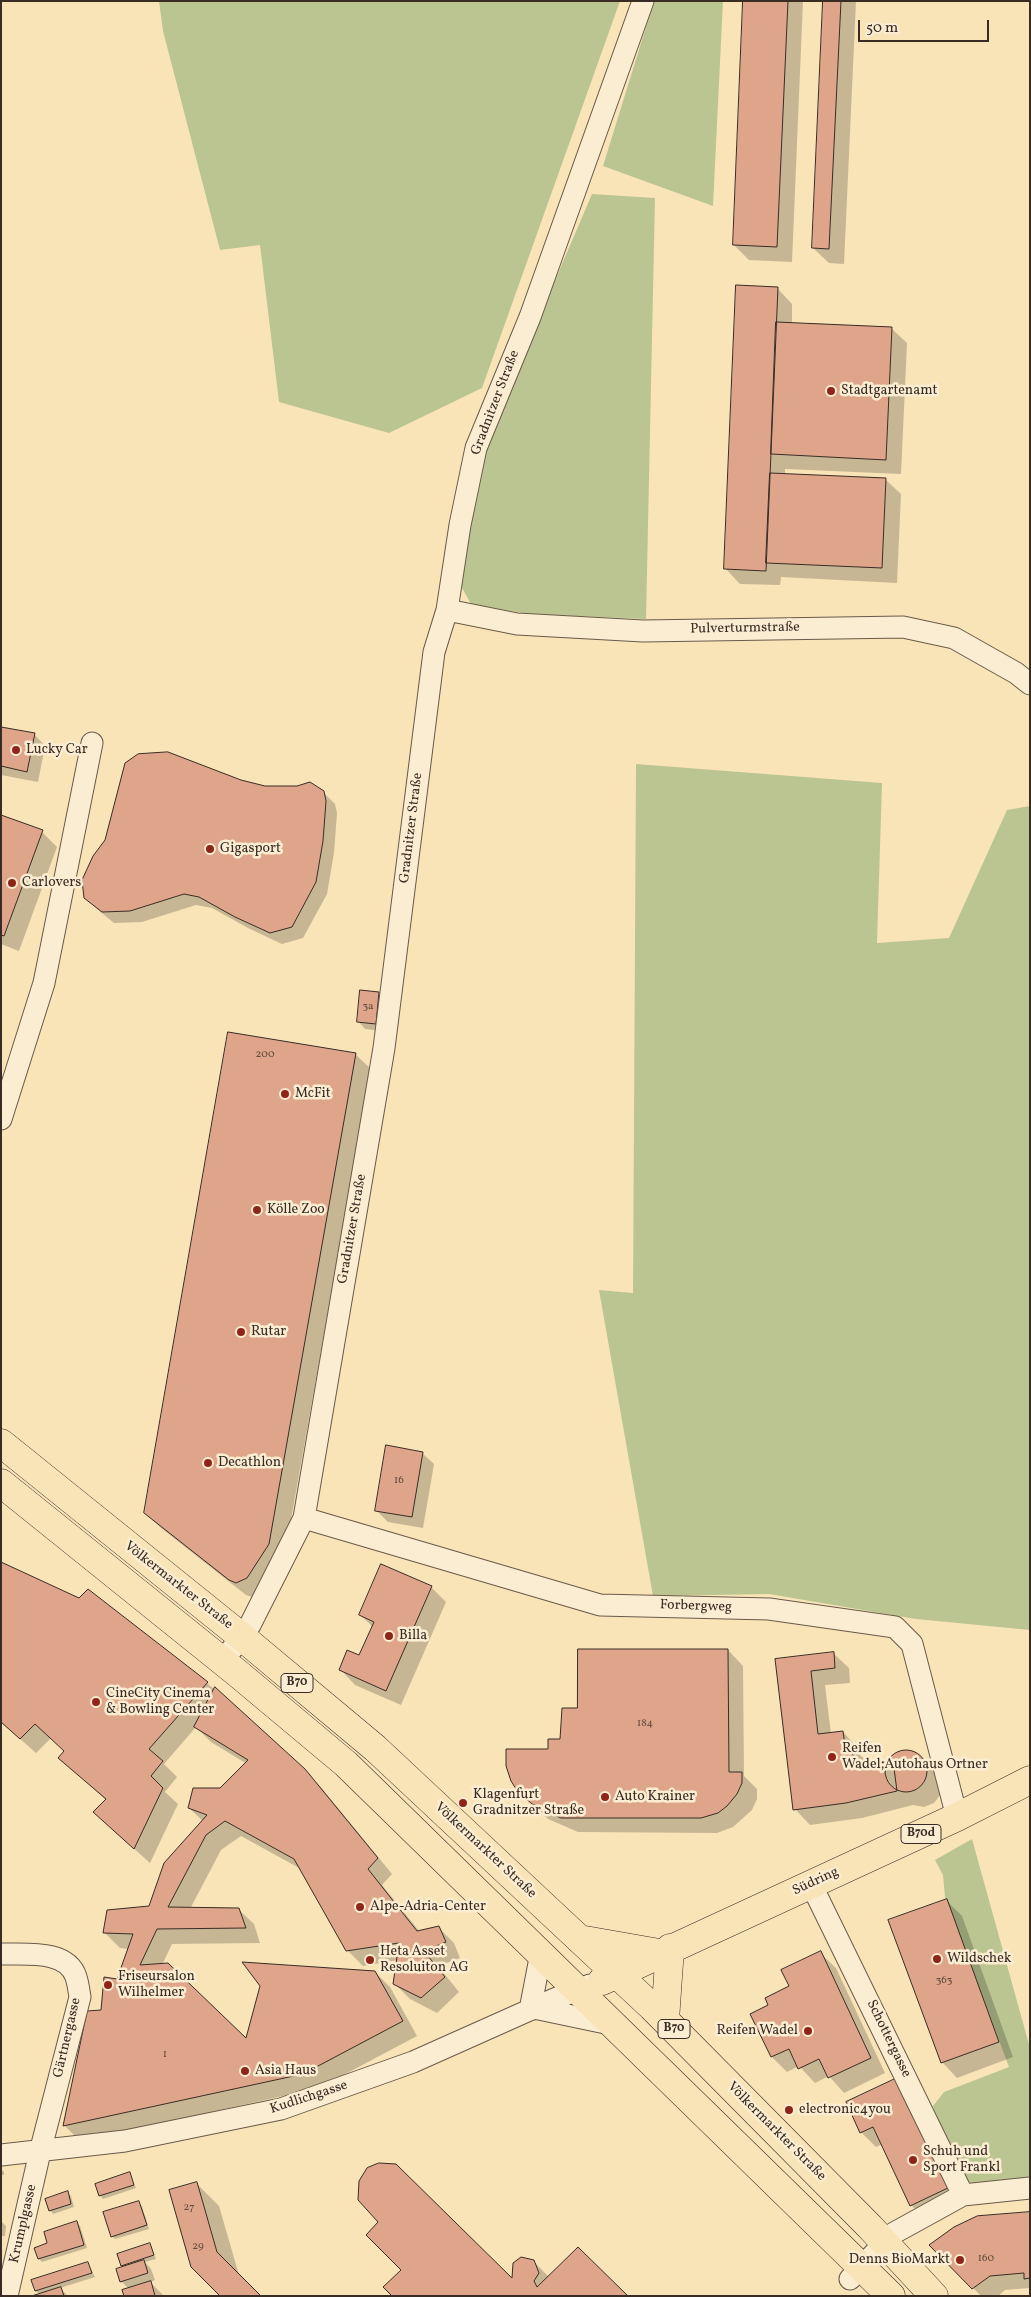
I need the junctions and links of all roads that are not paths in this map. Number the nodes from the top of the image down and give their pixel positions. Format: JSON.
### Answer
{"nodes":[{"id":1,"x":643,"y":1,"type":"edge"},
{"id":2,"x":446,"y":610,"type":"junction"},
{"id":3,"x":1030,"y":684,"type":"edge"},
{"id":4,"x":92,"y":744,"type":"dead end"},
{"id":5,"x":1,"y":1119,"type":"edge"},
{"id":6,"x":1,"y":1443,"type":"edge"},
{"id":7,"x":1,"y":1483,"type":"edge"},
{"id":8,"x":304,"y":1518,"type":"junction"},
{"id":9,"x":242,"y":1637,"type":"junction"},
{"id":10,"x":223,"y":1660,"type":"junction"},
{"id":11,"x":1030,"y":1780,"type":"edge"},
{"id":12,"x":958,"y":1817,"type":"junction"},
{"id":13,"x":811,"y":1884,"type":"junction"},
{"id":14,"x":579,"y":1940,"type":"junction"},
{"id":15,"x":665,"y":1951,"type":"junction"},
{"id":16,"x":541,"y":1953,"type":"junction"},
{"id":17,"x":1,"y":1954,"type":"edge"},
{"id":18,"x":600,"y":1981,"type":"junction"},
{"id":19,"x":532,"y":2009,"type":"junction"},
{"id":20,"x":664,"y":2020,"type":"junction"},
{"id":21,"x":615,"y":2025,"type":"junction"},
{"id":22,"x":40,"y":2152,"type":"junction"},
{"id":23,"x":1,"y":2155,"type":"edge"},
{"id":24,"x":1030,"y":2188,"type":"edge"},
{"id":25,"x":963,"y":2194,"type":"junction"},
{"id":26,"x":878,"y":2256,"type":"edge"},
{"id":27,"x":8,"y":2267,"type":"edge"},
{"id":28,"x":7,"y":2296,"type":"edge"},
{"id":29,"x":934,"y":2296,"type":"edge"}],
"edges":[{"from":1,"to":2,"type":"street","name":"Gradnitzer Straße"},
{"from":2,"to":3,"type":"street","name":"Pulverturmstraße"},
{"from":2,"to":8,"type":"street","name":"Gradnitzer Straße"},
{"from":4,"to":5,"type":"street"},
{"from":6,"to":9,"type":"main road","name":"Völkermarkter Straße","number":"B70"},
{"from":7,"to":10,"type":"main road","name":"Völkermarkter Straße","number":"B70"},
{"from":8,"to":9,"type":"street","name":"Gradnitzer Straße"},
{"from":8,"to":12,"type":"street","name":"Forbergweg"},
{"from":9,"to":10,"type":"street","name":"Gradnitzer Straße"},
{"from":9,"to":14,"type":"main road","name":"Völkermarkter Straße","number":"B70"},
{"from":10,"to":16,"type":"main road","name":"Völkermarkter Straße","number":"B70"},
{"from":11,"to":12,"type":"main road","name":"Südring","number":"B70d"},
{"from":12,"to":13,"type":"main road","name":"Südring","number":"B70d"},
{"from":13,"to":15,"type":"main road","name":"Südring","number":"B70d"},
{"from":13,"to":25,"type":"street","name":"Schottergasse"},
{"from":14,"to":15,"type":"main road"},
{"from":14,"to":18,"type":"main road"},
{"from":14,"to":20,"type":"main road","name":"Völkermarkter Straße","number":"B70"},
{"from":15,"to":18,"type":"main road","name":"Südring","number":"B70d"},
{"from":15,"to":20,"type":"main road"},
{"from":16,"to":19,"type":"street"},
{"from":16,"to":21,"type":"main road","name":"Völkermarkter Straße","number":"B70"},
{"from":17,"to":22,"type":"street","name":"Gärtnergasse"},
{"from":18,"to":19,"type":"street","name":"Kudlichgasse"},
{"from":18,"to":21,"type":"main road"},
{"from":19,"to":21,"type":"street"},
{"from":19,"to":22,"type":"street","name":"Kudlichgasse"},
{"from":20,"to":26,"type":"main road","name":"Völkermarkter Straße","number":"B70"},
{"from":21,"to":26,"type":"main road","name":"Völkermarkter Straße","number":"B70"},
{"from":22,"to":23,"type":"street","name":"Kudlichgasse"},
{"from":22,"to":27,"type":"street","name":"Krumplgasse"},
{"from":24,"to":25,"type":"street"},
{"from":25,"to":26,"type":"street"},
{"from":26,"to":29,"type":"main road","name":"Völkermarkter Straße","number":"B70"},
{"from":27,"to":28,"type":"street","name":"Krumplgasse"}]}
